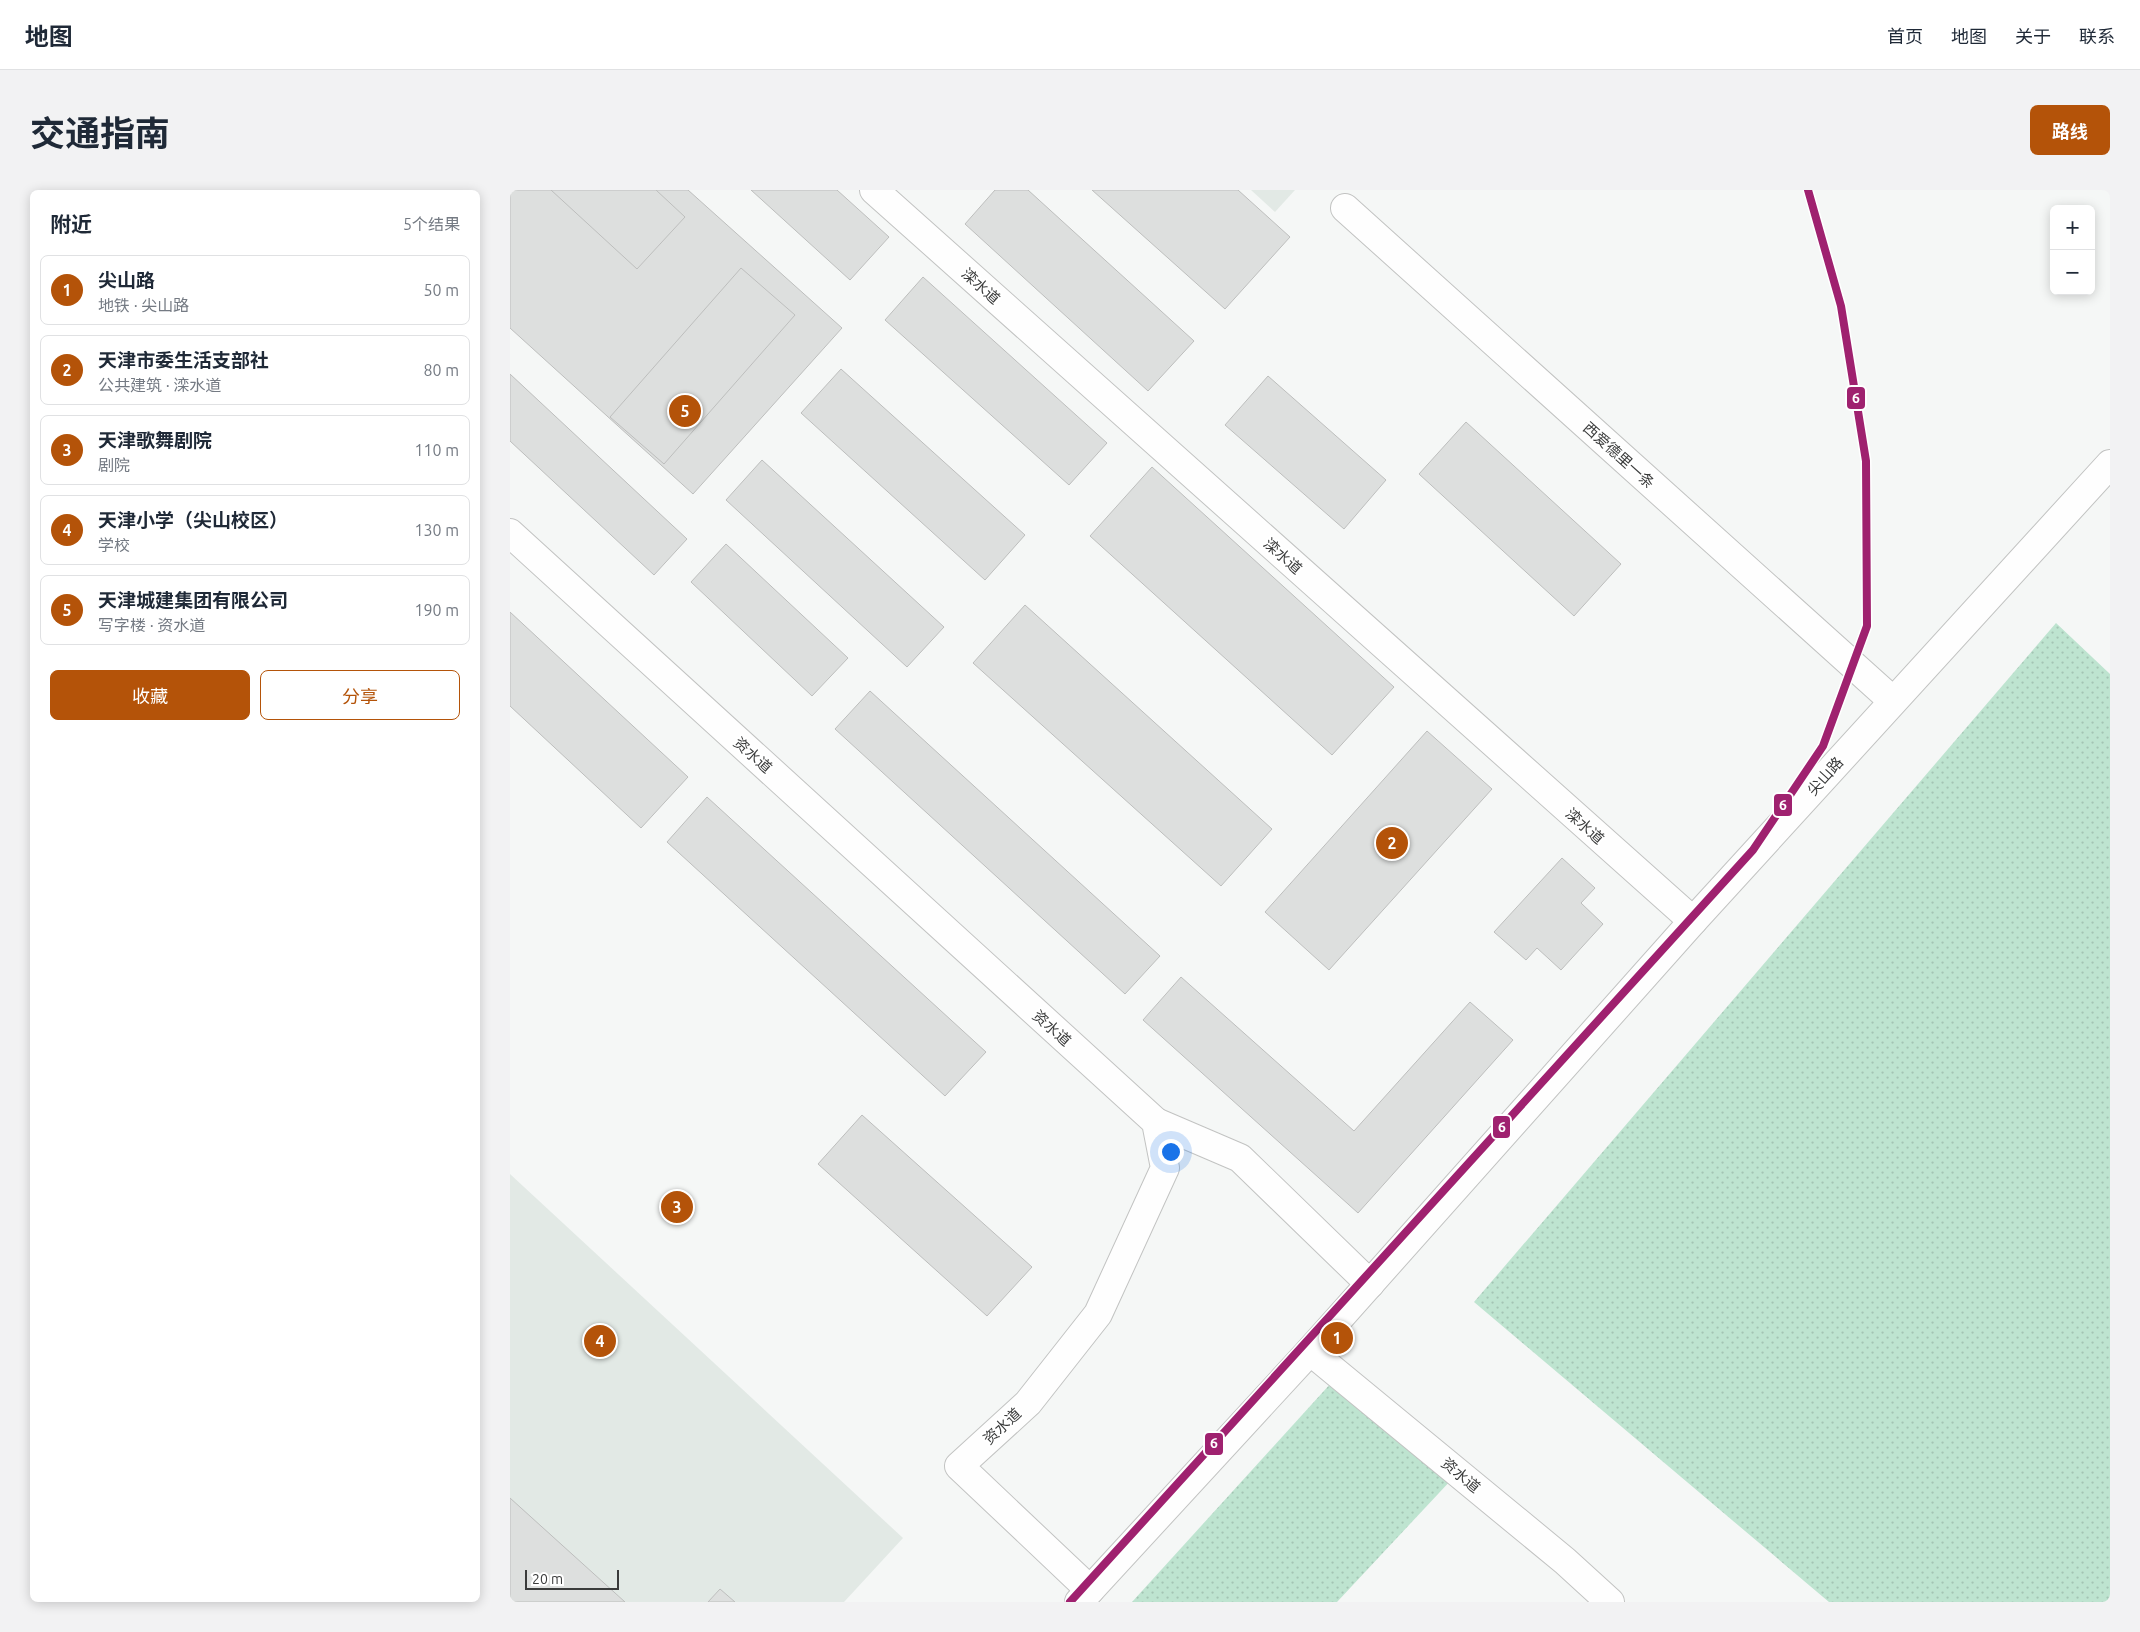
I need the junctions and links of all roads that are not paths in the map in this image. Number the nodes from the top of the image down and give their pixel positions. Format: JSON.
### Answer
{"nodes":[{"id":1,"x":874,"y":190,"type":"edge"},
{"id":2,"x":1345,"y":208,"type":"dead end"},
{"id":3,"x":2110,"y":464,"type":"edge"},
{"id":4,"x":510,"y":533,"type":"edge"},
{"id":5,"x":1893,"y":701,"type":"junction"},
{"id":6,"x":1692,"y":921,"type":"junction"},
{"id":7,"x":1156,"y":1122,"type":"junction"},
{"id":8,"x":1370,"y":1284,"type":"junction"},
{"id":9,"x":1310,"y":1351,"type":"junction"},
{"id":10,"x":1084,"y":1596,"type":"edge"},
{"id":11,"x":1610,"y":1602,"type":"edge"}],
"edges":[{"from":1,"to":6,"type":"street","name":"滦水道"},
{"from":2,"to":5,"type":"street","name":"西爱德里一条"},
{"from":3,"to":5,"type":"street","name":"尖山路"},
{"from":4,"to":7,"type":"street","name":"资水道"},
{"from":5,"to":6,"type":"street","name":"尖山路"},
{"from":6,"to":8,"type":"street","name":"尖山路"},
{"from":7,"to":8,"type":"street"},
{"from":7,"to":10,"type":"street","name":"资水道"},
{"from":8,"to":9,"type":"street","name":"尖山路"},
{"from":9,"to":10,"type":"street","name":"尖山路"},
{"from":9,"to":11,"type":"street","name":"资水道"}]}
